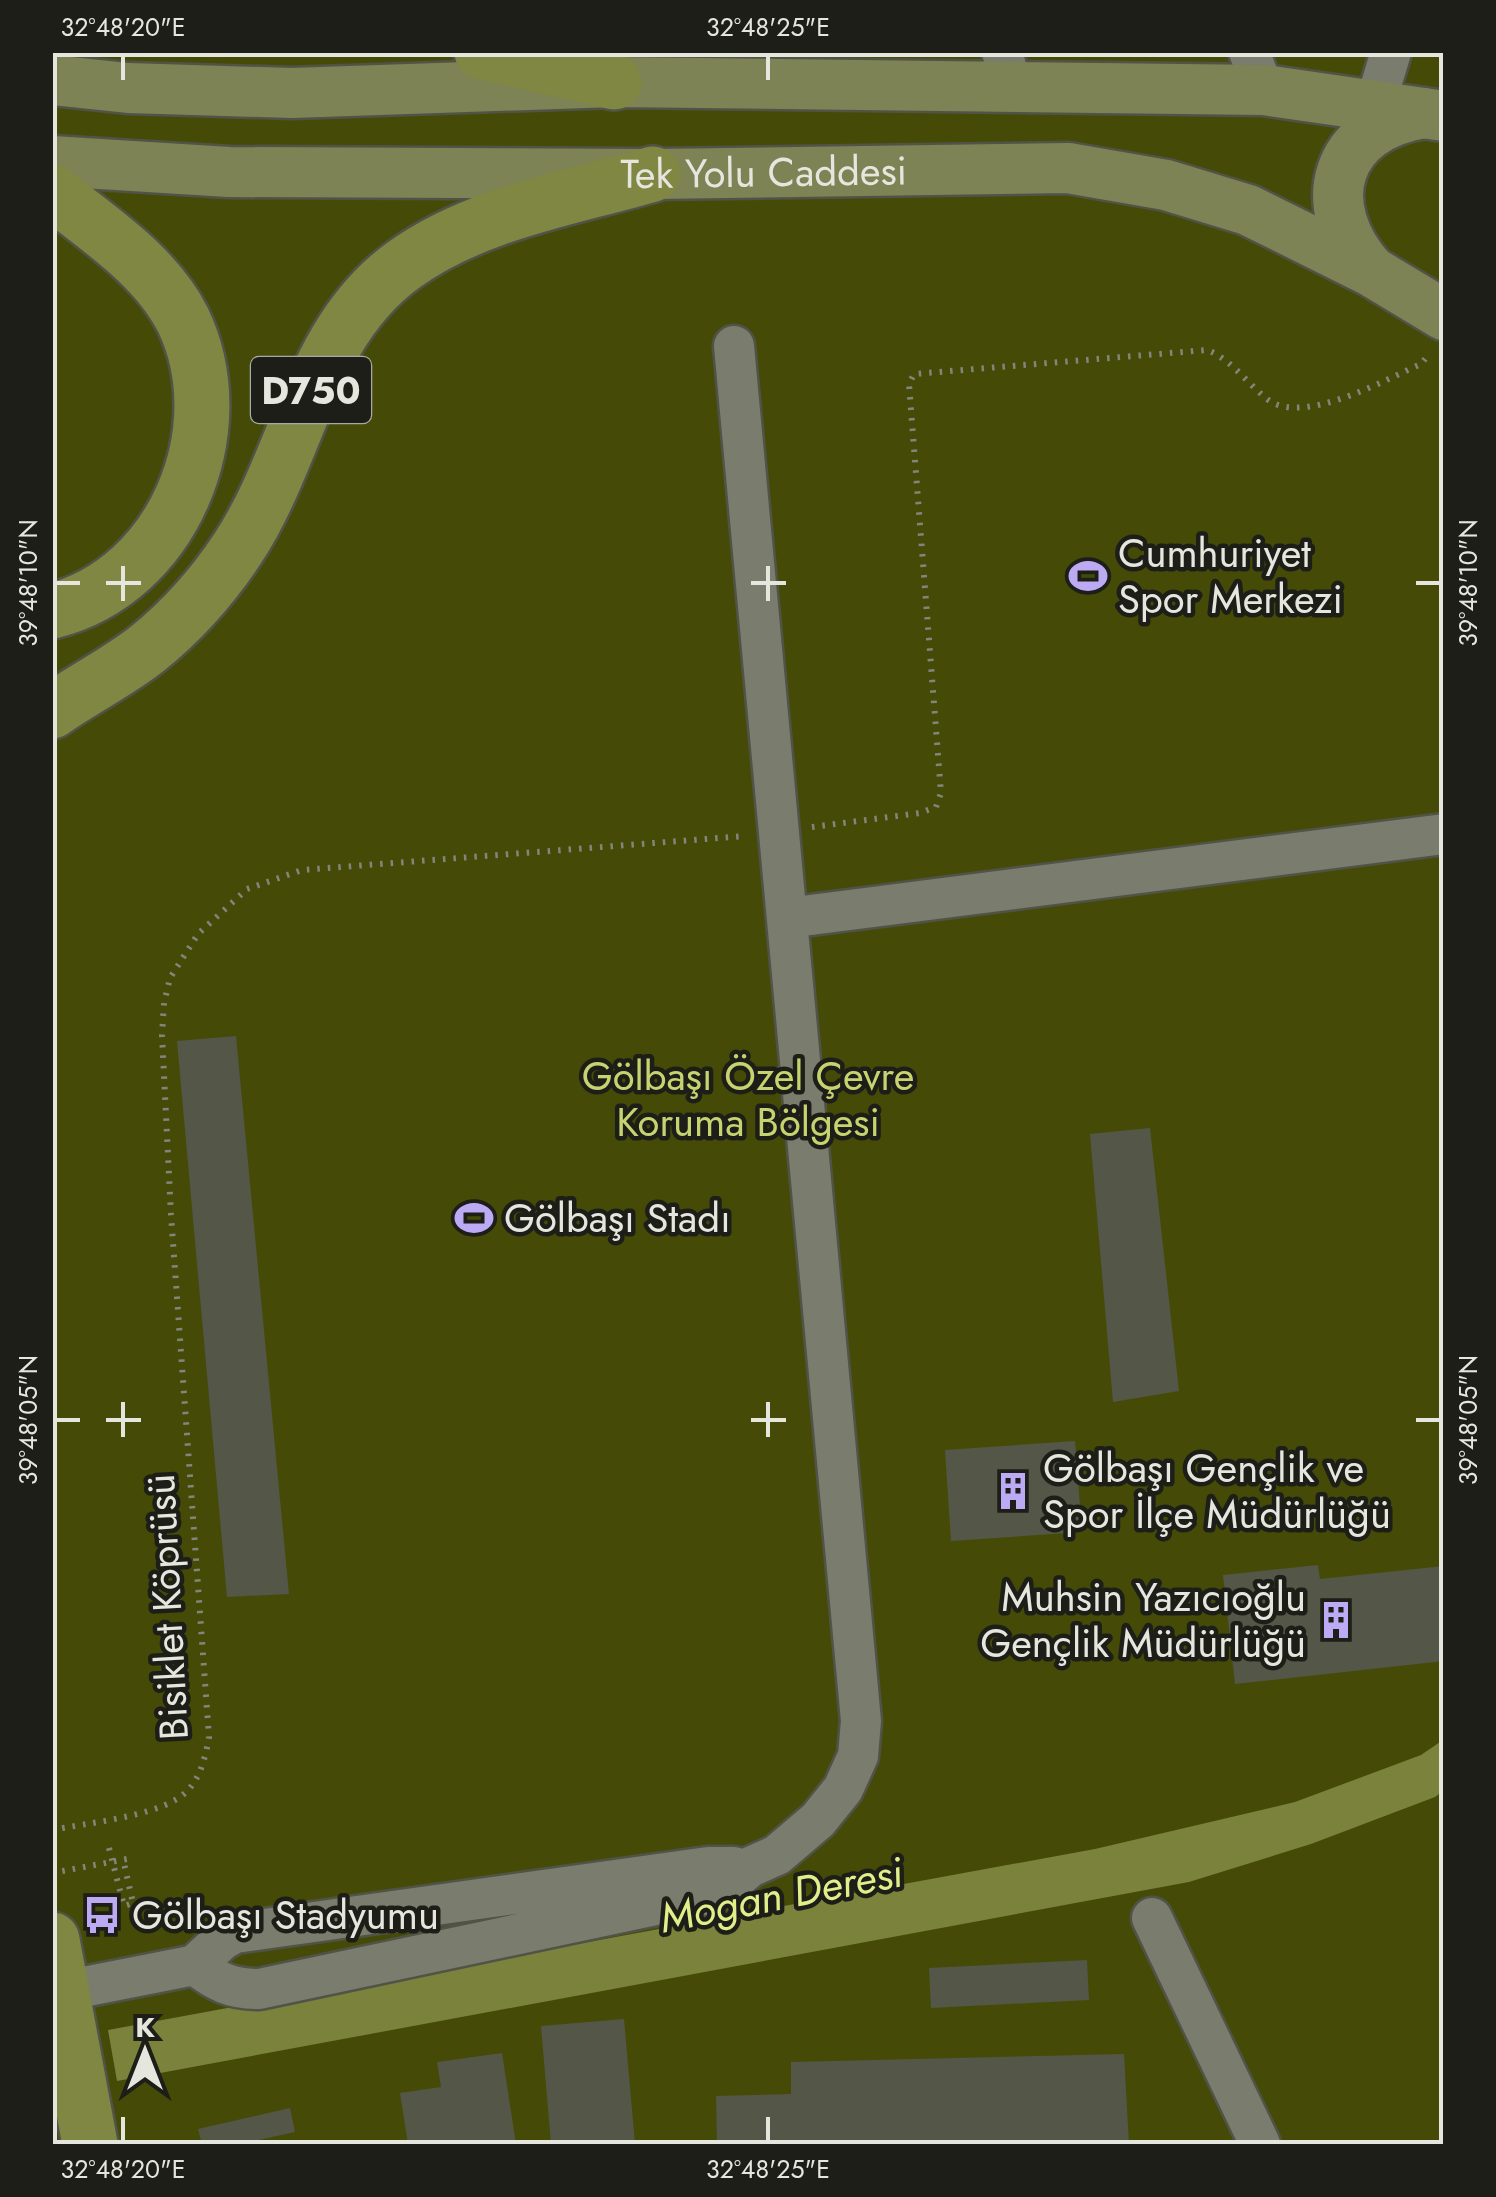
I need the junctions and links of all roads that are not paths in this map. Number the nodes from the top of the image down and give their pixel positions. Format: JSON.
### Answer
{"nodes":[{"id":1,"x":482,"y":52,"type":"edge"},
{"id":2,"x":1392,"y":52,"type":"edge"},
{"id":3,"x":1007,"y":70,"type":"edge"},
{"id":4,"x":1256,"y":71,"type":"edge"},
{"id":5,"x":52,"y":80,"type":"edge"},
{"id":6,"x":614,"y":82,"type":"junction"},
{"id":7,"x":1375,"y":105,"type":"junction"},
{"id":8,"x":1434,"y":114,"type":"edge"},
{"id":9,"x":52,"y":161,"type":"edge"},
{"id":10,"x":1346,"y":164,"type":"junction"},
{"id":11,"x":653,"y":174,"type":"junction"},
{"id":12,"x":52,"y":192,"type":"edge"},
{"id":13,"x":1405,"y":281,"type":"edge"},
{"id":14,"x":1439,"y":331,"type":"edge"},
{"id":15,"x":734,"y":346,"type":"dead end"},
{"id":16,"x":52,"y":611,"type":"edge"},
{"id":17,"x":52,"y":711,"type":"edge"},
{"id":18,"x":1444,"y":834,"type":"edge"},
{"id":19,"x":787,"y":918,"type":"junction"},
{"id":20,"x":750,"y":1867,"type":"junction"},
{"id":21,"x":1152,"y":1918,"type":"dead end"},
{"id":22,"x":58,"y":1966,"type":"edge"},
{"id":23,"x":195,"y":1966,"type":"junction"},
{"id":24,"x":91,"y":2134,"type":"edge"},
{"id":25,"x":1260,"y":2144,"type":"edge"}],
"edges":[{"from":1,"to":6,"type":"highway"},
{"from":2,"to":7,"type":"street"},
{"from":3,"to":4,"type":"main road","name":"Tek Yolu Caddesi"},
{"from":3,"to":6,"type":"main road","name":"Tek Yolu Caddesi"},
{"from":4,"to":7,"type":"main road","name":"Tek Yolu Caddesi"},
{"from":5,"to":6,"type":"main road","name":"Tek Yolu Caddesi"},
{"from":7,"to":8,"type":"main road","name":"Tek Yolu Caddesi"},
{"from":7,"to":10,"type":"street"},
{"from":8,"to":10,"type":"main road"},
{"from":9,"to":11,"type":"main road","name":"Tek Yolu Caddesi"},
{"from":10,"to":13,"type":"main road"},
{"from":11,"to":13,"type":"main road","name":"Tek Yolu Caddesi"},
{"from":11,"to":17,"type":"highway","number":"D750"},
{"from":12,"to":16,"type":"highway","number":"D750"},
{"from":13,"to":14,"type":"main road","name":"Tek Yolu Caddesi"},
{"from":15,"to":19,"type":"street"},
{"from":18,"to":19,"type":"street"},
{"from":19,"to":20,"type":"street"},
{"from":20,"to":23,"type":"street"},
{"from":20,"to":23,"type":"street"},
{"from":21,"to":25,"type":"street"},
{"from":22,"to":23,"type":"street"},
{"from":22,"to":24,"type":"highway"}]}
